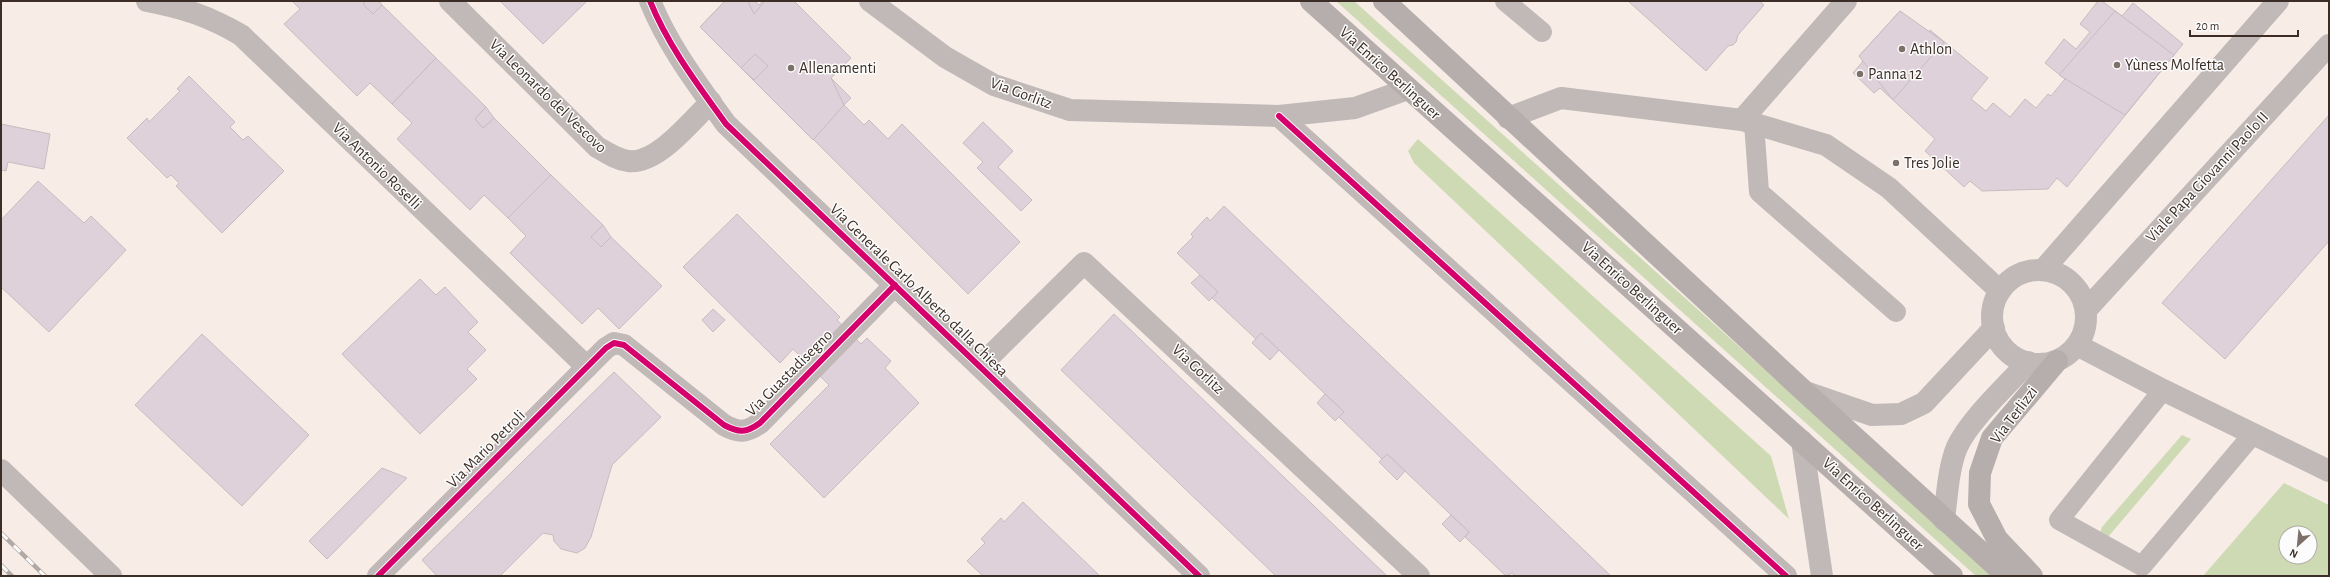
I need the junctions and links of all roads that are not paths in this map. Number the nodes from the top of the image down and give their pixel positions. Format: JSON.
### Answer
{"nodes":[{"id":1,"x":147,"y":1,"type":"edge"},
{"id":2,"x":450,"y":1,"type":"edge"},
{"id":3,"x":650,"y":1,"type":"edge"},
{"id":4,"x":870,"y":1,"type":"edge"},
{"id":5,"x":1311,"y":1,"type":"edge"},
{"id":6,"x":1384,"y":1,"type":"edge"},
{"id":7,"x":1505,"y":1,"type":"edge"},
{"id":8,"x":1846,"y":1,"type":"edge"},
{"id":9,"x":2278,"y":1,"type":"edge"},
{"id":10,"x":1542,"y":32,"type":"dead end"},
{"id":11,"x":2329,"y":45,"type":"edge"},
{"id":12,"x":1408,"y":89,"type":"junction"},
{"id":13,"x":711,"y":102,"type":"junction"},
{"id":14,"x":1279,"y":116,"type":"junction"},
{"id":15,"x":1508,"y":118,"type":"junction"},
{"id":16,"x":1748,"y":121,"type":"junction"},
{"id":17,"x":2043,"y":270,"type":"junction"},
{"id":18,"x":895,"y":285,"type":"junction"},
{"id":19,"x":2000,"y":291,"type":"junction"},
{"id":20,"x":2086,"y":310,"type":"junction"},
{"id":21,"x":1896,"y":312,"type":"dead end"},
{"id":22,"x":1994,"y":328,"type":"junction"},
{"id":23,"x":614,"y":343,"type":"joint"},
{"id":24,"x":2077,"y":345,"type":"junction"},
{"id":25,"x":2057,"y":361,"type":"junction"},
{"id":26,"x":2028,"y":362,"type":"junction"},
{"id":27,"x":980,"y":366,"type":"junction"},
{"id":28,"x":586,"y":368,"type":"junction"},
{"id":29,"x":2163,"y":390,"type":"junction"},
{"id":30,"x":1804,"y":392,"type":"junction"},
{"id":31,"x":2253,"y":434,"type":"junction"},
{"id":32,"x":1802,"y":441,"type":"junction"},
{"id":33,"x":1,"y":470,"type":"edge"},
{"id":34,"x":2329,"y":471,"type":"edge"},
{"id":35,"x":1874,"y":504,"type":"junction"},
{"id":36,"x":1944,"y":520,"type":"junction"},
{"id":37,"x":111,"y":576,"type":"edge"},
{"id":38,"x":378,"y":576,"type":"edge"},
{"id":39,"x":1199,"y":576,"type":"edge"},
{"id":40,"x":1419,"y":576,"type":"edge"},
{"id":41,"x":1786,"y":576,"type":"edge"},
{"id":42,"x":1822,"y":576,"type":"edge"},
{"id":43,"x":1933,"y":576,"type":"edge"},
{"id":44,"x":1952,"y":576,"type":"edge"},
{"id":45,"x":2008,"y":576,"type":"edge"},
{"id":46,"x":2032,"y":576,"type":"edge"}],
"edges":[{"from":1,"to":28,"type":"street","name":"Via Antonio Roselli"},
{"from":2,"to":13,"type":"street","name":"Via Leonardo del Vescovo"},
{"from":3,"to":13,"type":"street","name":"Via Generale Carlo Alberto dalla Chiesa"},
{"from":4,"to":14,"type":"street","name":"Via Gorlitz"},
{"from":5,"to":12,"type":"main road","name":"Via Enrico Berlinguer"},
{"from":6,"to":15,"type":"main road"},
{"from":7,"to":10,"type":"lane"},
{"from":8,"to":16,"type":"street"},
{"from":9,"to":17,"type":"street"},
{"from":11,"to":20,"type":"street","name":"Viale Papa Giovanni Paolo II"},
{"from":12,"to":14,"type":"street","name":"Via Gorlitz"},
{"from":12,"to":32,"type":"main road","name":"Via Enrico Berlinguer"},
{"from":13,"to":18,"type":"street","name":"Via Generale Carlo Alberto dalla Chiesa"},
{"from":14,"to":41,"type":"street"},
{"from":15,"to":16,"type":"street"},
{"from":15,"to":30,"type":"main road"},
{"from":16,"to":19,"type":"street"},
{"from":16,"to":21,"type":"lane"},
{"from":17,"to":19,"type":"street"},
{"from":17,"to":20,"type":"street"},
{"from":18,"to":23,"type":"street","name":"Via Guastadisegno"},
{"from":18,"to":27,"type":"street","name":"Via Generale Carlo Alberto dalla Chiesa"},
{"from":19,"to":22,"type":"street"},
{"from":20,"to":24,"type":"street"},
{"from":22,"to":26,"type":"street"},
{"from":22,"to":30,"type":"street"},
{"from":23,"to":28,"type":"street","name":"Via Mario Petroli"},
{"from":24,"to":25,"type":"street"},
{"from":24,"to":29,"type":"street"},
{"from":25,"to":26,"type":"street"},
{"from":25,"to":46,"type":"main road","name":"Via Terlizzi"},
{"from":26,"to":36,"type":"street"},
{"from":27,"to":39,"type":"street","name":"Via Generale Carlo Alberto dalla Chiesa"},
{"from":27,"to":40,"type":"street","name":"Via Gorlitz"},
{"from":28,"to":38,"type":"street","name":"Via Mario Petroli"},
{"from":29,"to":31,"type":"street"},
{"from":29,"to":31,"type":"lane"},
{"from":30,"to":36,"type":"main road"},
{"from":31,"to":34,"type":"street"},
{"from":32,"to":35,"type":"main road","name":"Via Enrico Berlinguer"},
{"from":32,"to":42,"type":"street"},
{"from":33,"to":37,"type":"street"},
{"from":35,"to":43,"type":"main road"},
{"from":35,"to":44,"type":"main road","name":"Via Enrico Berlinguer"},
{"from":36,"to":45,"type":"main road"}]}
